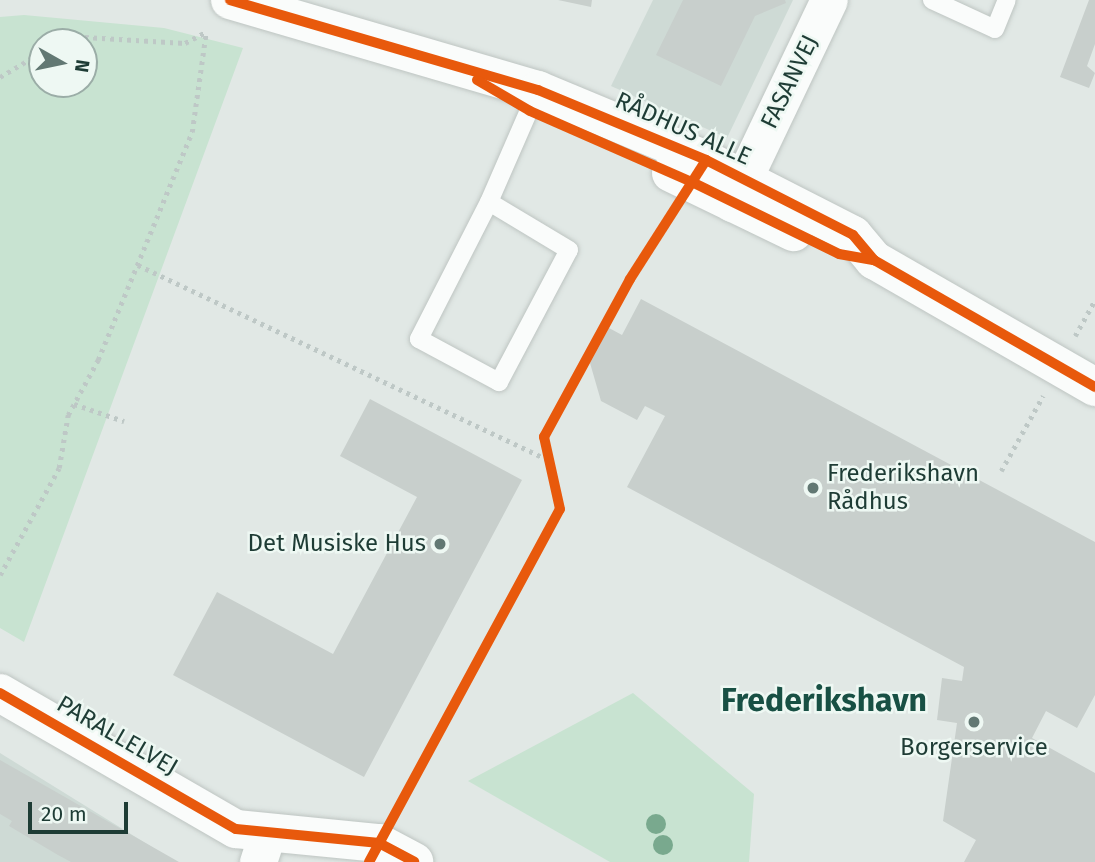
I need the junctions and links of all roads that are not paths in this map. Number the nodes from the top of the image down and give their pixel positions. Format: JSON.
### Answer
{"nodes":[{"id":1,"x":829,"y":0,"type":"edge"},
{"id":2,"x":932,"y":0,"type":"edge"},
{"id":3,"x":1007,"y":0,"type":"edge"},
{"id":4,"x":219,"y":11,"type":"edge"},
{"id":5,"x":534,"y":100,"type":"junction"},
{"id":6,"x":738,"y":190,"type":"junction"},
{"id":7,"x":489,"y":202,"type":"junction"},
{"id":8,"x":1095,"y":387,"type":"edge"},
{"id":9,"x":0,"y":693,"type":"edge"},
{"id":10,"x":262,"y":848,"type":"edge"},
{"id":11,"x":414,"y":862,"type":"edge"}],
"edges":[{"from":1,"to":6,"type":"street","name":"FASANVEJ"},
{"from":2,"to":3,"type":"lane"},
{"from":4,"to":5,"type":"street","name":"RÅDHUS ALLE"},
{"from":5,"to":6,"type":"street","name":"RÅDHUS ALLE"},
{"from":5,"to":7,"type":"lane"},
{"from":6,"to":8,"type":"street","name":"RÅDHUS ALLE"},
{"from":7,"to":7,"type":"lane"},
{"from":9,"to":10,"type":"street","name":"PARALLELVEJ"},
{"from":10,"to":11,"type":"street","name":"PARALLELVEJ"}]}
